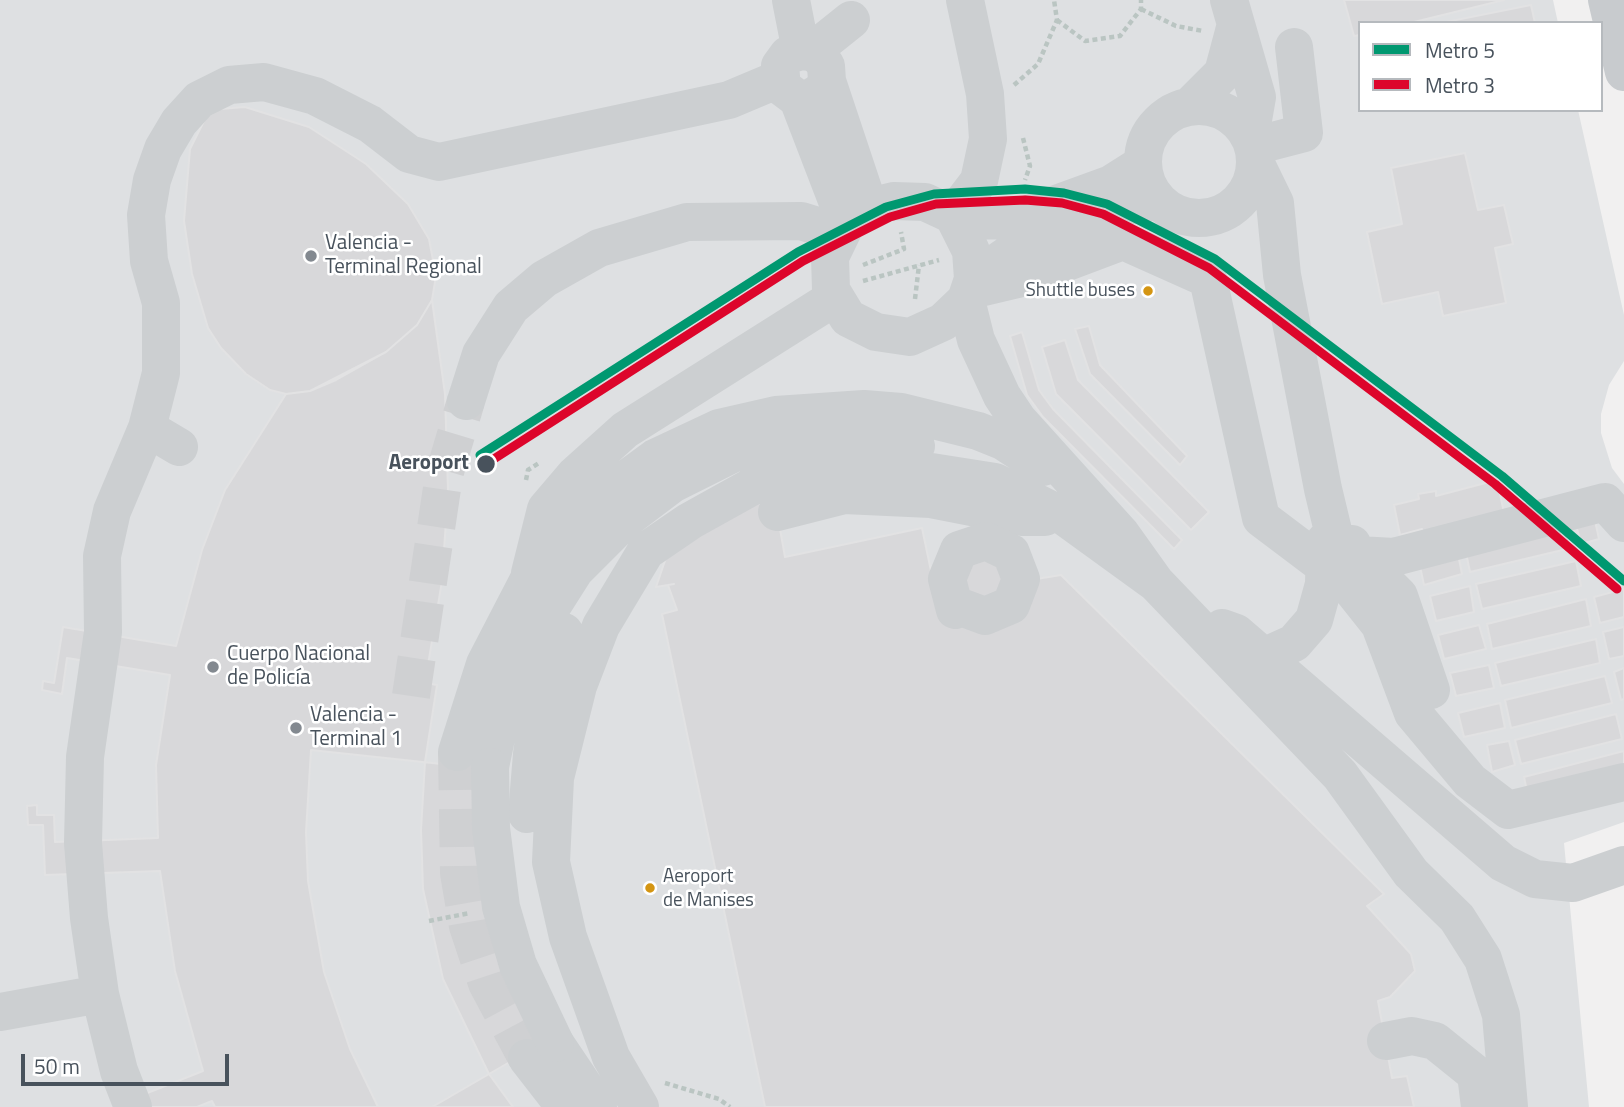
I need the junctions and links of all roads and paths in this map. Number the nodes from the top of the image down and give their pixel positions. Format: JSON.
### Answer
{"nodes":[{"id":1,"x":790,"y":0,"type":"edge"},
{"id":2,"x":965,"y":0,"type":"edge"},
{"id":3,"x":1054,"y":0,"type":"edge"},
{"id":4,"x":1141,"y":0,"type":"edge"},
{"id":5,"x":1607,"y":0,"type":"edge"},
{"id":6,"x":1142,"y":9,"type":"junction"},
{"id":7,"x":849,"y":10,"type":"edge"},
{"id":8,"x":1232,"y":14,"type":"edge"},
{"id":9,"x":1057,"y":20,"type":"junction"},
{"id":10,"x":1294,"y":47,"type":"dead end"},
{"id":11,"x":1624,"y":72,"type":"edge"},
{"id":12,"x":807,"y":73,"type":"junction"},
{"id":13,"x":985,"y":94,"type":"junction"},
{"id":14,"x":1190,"y":106,"type":"junction"},
{"id":15,"x":1253,"y":149,"type":"junction"},
{"id":16,"x":1142,"y":164,"type":"junction"},
{"id":17,"x":1156,"y":201,"type":"junction"},
{"id":18,"x":945,"y":212,"type":"junction"},
{"id":19,"x":1212,"y":218,"type":"junction"},
{"id":20,"x":845,"y":248,"type":"junction"},
{"id":21,"x":904,"y":249,"type":"dead end"},
{"id":22,"x":1282,"y":275,"type":"junction"},
{"id":23,"x":979,"y":287,"type":"junction"},
{"id":24,"x":466,"y":401,"type":"tunnel mouth"},
{"id":25,"x":147,"y":428,"type":"junction"},
{"id":26,"x":179,"y":447,"type":"dead end"},
{"id":27,"x":1322,"y":489,"type":"junction"},
{"id":28,"x":765,"y":499,"type":"junction"},
{"id":29,"x":1077,"y":507,"type":"junction"},
{"id":30,"x":1624,"y":523,"type":"edge"},
{"id":31,"x":1342,"y":561,"type":"junction"},
{"id":32,"x":528,"y":581,"type":"junction"},
{"id":33,"x":961,"y":612,"type":"joint"},
{"id":34,"x":1190,"y":619,"type":"junction"},
{"id":35,"x":1264,"y":657,"type":"junction"},
{"id":36,"x":1437,"y":708,"type":"dead end"},
{"id":37,"x":457,"y":752,"type":"tunnel mouth"},
{"id":38,"x":1624,"y":782,"type":"edge"},
{"id":39,"x":1624,"y":865,"type":"edge"},
{"id":40,"x":100,"y":993,"type":"junction"},
{"id":41,"x":0,"y":1012,"type":"edge"},
{"id":42,"x":1386,"y":1041,"type":"dead end"},
{"id":43,"x":541,"y":1051,"type":"junction"},
{"id":44,"x":133,"y":1107,"type":"edge"},
{"id":45,"x":565,"y":1107,"type":"edge"},
{"id":46,"x":571,"y":1107,"type":"edge"},
{"id":47,"x":598,"y":1107,"type":"edge"},
{"id":48,"x":616,"y":1107,"type":"edge"},
{"id":49,"x":640,"y":1107,"type":"edge"},
{"id":50,"x":1480,"y":1107,"type":"edge"},
{"id":51,"x":1509,"y":1107,"type":"edge"}],
"edges":[{"from":1,"to":12,"type":"street"},
{"from":2,"to":13,"type":"street"},
{"from":3,"to":9,"type":"path"},
{"from":4,"to":6,"type":"path"},
{"from":5,"to":11,"type":"main road"},
{"from":6,"to":8,"type":"path"},
{"from":6,"to":9,"type":"path"},
{"from":7,"to":12,"type":"street"},
{"from":8,"to":14,"type":"street"},
{"from":8,"to":15,"type":"street"},
{"from":9,"to":13,"type":"path"},
{"from":10,"to":15,"type":"street"},
{"from":12,"to":20,"type":"street"},
{"from":12,"to":25,"type":"street"},
{"from":13,"to":18,"type":"street"},
{"from":14,"to":15,"type":"street"},
{"from":14,"to":16,"type":"street"},
{"from":15,"to":19,"type":"street"},
{"from":15,"to":22,"type":"street"},
{"from":16,"to":17,"type":"street"},
{"from":16,"to":18,"type":"street"},
{"from":17,"to":19,"type":"street"},
{"from":17,"to":23,"type":"street"},
{"from":18,"to":20,"type":"street"},
{"from":18,"to":23,"type":"street"},
{"from":19,"to":22,"type":"street"},
{"from":20,"to":21,"type":"path"},
{"from":20,"to":23,"type":"street"},
{"from":20,"to":24,"type":"street"},
{"from":20,"to":32,"type":"street"},
{"from":22,"to":27,"type":"street"},
{"from":23,"to":29,"type":"street"},
{"from":23,"to":31,"type":"street"},
{"from":25,"to":26,"type":"street"},
{"from":25,"to":40,"type":"street"},
{"from":27,"to":31,"type":"street"},
{"from":27,"to":38,"type":"street"},
{"from":28,"to":29,"type":"street"},
{"from":28,"to":48,"type":"street"},
{"from":28,"to":49,"type":"street"},
{"from":29,"to":32,"type":"street"},
{"from":29,"to":34,"type":"street"},
{"from":29,"to":43,"type":"street","bridge":true},
{"from":30,"to":31,"type":"street"},
{"from":31,"to":35,"type":"street"},
{"from":31,"to":36,"type":"street"},
{"from":32,"to":37,"type":"street"},
{"from":33,"to":33,"type":"street","bridge":true},
{"from":34,"to":35,"type":"street"},
{"from":34,"to":51,"type":"street"},
{"from":35,"to":39,"type":"street"},
{"from":40,"to":41,"type":"street"},
{"from":40,"to":44,"type":"street"},
{"from":42,"to":50,"type":"street"},
{"from":43,"to":45,"type":"street"},
{"from":43,"to":46,"type":"street"},
{"from":43,"to":47,"type":"street"}]}
